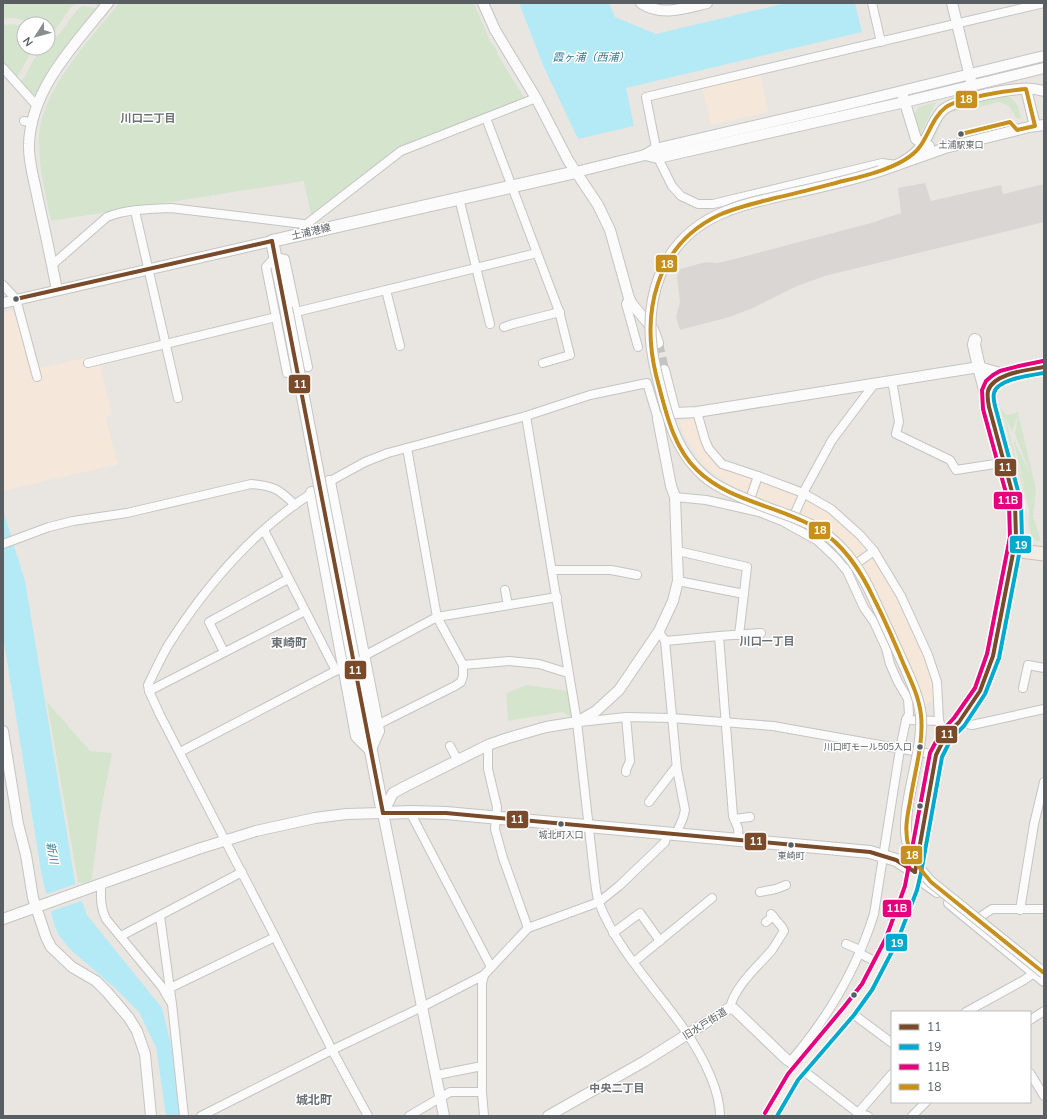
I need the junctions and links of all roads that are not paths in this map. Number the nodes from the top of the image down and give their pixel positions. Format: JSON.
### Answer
{"nodes":[{"id":1,"x":108,"y":3,"type":"edge"},
{"id":2,"x":483,"y":3,"type":"edge"},
{"id":3,"x":641,"y":3,"type":"edge"},
{"id":4,"x":707,"y":3,"type":"edge"},
{"id":5,"x":872,"y":3,"type":"edge"},
{"id":6,"x":952,"y":3,"type":"edge"},
{"id":7,"x":1044,"y":3,"type":"edge"},
{"id":8,"x":957,"y":23,"type":"junction"},
{"id":9,"x":880,"y":42,"type":"junction"},
{"id":10,"x":1044,"y":56,"type":"edge"},
{"id":11,"x":3,"y":68,"type":"edge"},
{"id":12,"x":1044,"y":68,"type":"edge"},
{"id":13,"x":970,"y":74,"type":"junction"},
{"id":14,"x":973,"y":85,"type":"junction"},
{"id":15,"x":1026,"y":89,"type":"junction"},
{"id":16,"x":902,"y":91,"type":"junction"},
{"id":17,"x":1044,"y":91,"type":"edge"},
{"id":18,"x":536,"y":98,"type":"junction"},
{"id":19,"x":905,"y":102,"type":"junction"},
{"id":20,"x":37,"y":106,"type":"junction"},
{"id":21,"x":486,"y":118,"type":"junction"},
{"id":22,"x":1039,"y":126,"type":"edge"},
{"id":23,"x":923,"y":144,"type":"junction"},
{"id":24,"x":945,"y":148,"type":"junction"},
{"id":25,"x":656,"y":153,"type":"junction"},
{"id":26,"x":897,"y":165,"type":"junction"},
{"id":27,"x":576,"y":172,"type":"junction"},
{"id":28,"x":511,"y":186,"type":"junction"},
{"id":29,"x":459,"y":198,"type":"junction"},
{"id":30,"x":135,"y":211,"type":"junction"},
{"id":31,"x":272,"y":241,"type":"junction"},
{"id":32,"x":537,"y":253,"type":"junction"},
{"id":33,"x":275,"y":257,"type":"junction"},
{"id":34,"x":52,"y":265,"type":"junction"},
{"id":35,"x":476,"y":269,"type":"junction"},
{"id":36,"x":147,"y":270,"type":"junction"},
{"id":37,"x":3,"y":285,"type":"edge"},
{"id":38,"x":56,"y":290,"type":"junction"},
{"id":39,"x":386,"y":290,"type":"junction"},
{"id":40,"x":629,"y":298,"type":"junction"},
{"id":41,"x":16,"y":299,"type":"junction"},
{"id":42,"x":3,"y":303,"type":"edge"},
{"id":43,"x":291,"y":310,"type":"junction"},
{"id":44,"x":560,"y":312,"type":"junction"},
{"id":45,"x":276,"y":317,"type":"junction"},
{"id":46,"x":490,"y":324,"type":"dead end"},
{"id":47,"x":504,"y":327,"type":"dead end"},
{"id":48,"x":975,"y":340,"type":"dead end"},
{"id":49,"x":658,"y":343,"type":"tunnel mouth"},
{"id":50,"x":166,"y":345,"type":"junction"},
{"id":51,"x":400,"y":346,"type":"dead end"},
{"id":52,"x":638,"y":347,"type":"dead end"},
{"id":53,"x":543,"y":362,"type":"dead end"},
{"id":54,"x":88,"y":363,"type":"dead end"},
{"id":55,"x":979,"y":366,"type":"junction"},
{"id":56,"x":308,"y":367,"type":"dead end"},
{"id":57,"x":1044,"y":367,"type":"edge"},
{"id":58,"x":664,"y":370,"type":"tunnel mouth"},
{"id":59,"x":287,"y":373,"type":"dead end"},
{"id":60,"x":1007,"y":375,"type":"junction"},
{"id":61,"x":37,"y":377,"type":"dead end"},
{"id":62,"x":892,"y":380,"type":"junction"},
{"id":63,"x":875,"y":382,"type":"junction"},
{"id":64,"x":178,"y":398,"type":"dead end"},
{"id":65,"x":988,"y":399,"type":"junction"},
{"id":66,"x":697,"y":412,"type":"junction"},
{"id":67,"x":675,"y":413,"type":"junction"},
{"id":68,"x":526,"y":416,"type":"junction"},
{"id":69,"x":658,"y":419,"type":"junction"},
{"id":70,"x":408,"y":448,"type":"junction"},
{"id":71,"x":995,"y":464,"type":"dead end"},
{"id":72,"x":758,"y":476,"type":"junction"},
{"id":73,"x":329,"y":482,"type":"junction"},
{"id":74,"x":312,"y":493,"type":"junction"},
{"id":75,"x":803,"y":493,"type":"junction"},
{"id":76,"x":675,"y":497,"type":"junction"},
{"id":77,"x":295,"y":505,"type":"junction"},
{"id":78,"x":746,"y":510,"type":"junction"},
{"id":79,"x":789,"y":526,"type":"junction"},
{"id":80,"x":264,"y":530,"type":"junction"},
{"id":81,"x":3,"y":544,"type":"edge"},
{"id":82,"x":1013,"y":550,"type":"junction"},
{"id":83,"x":678,"y":551,"type":"junction"},
{"id":84,"x":874,"y":551,"type":"junction"},
{"id":85,"x":1044,"y":554,"type":"edge"},
{"id":86,"x":552,"y":570,"type":"junction"},
{"id":87,"x":847,"y":570,"type":"junction"},
{"id":88,"x":637,"y":575,"type":"dead end"},
{"id":89,"x":288,"y":579,"type":"junction"},
{"id":90,"x":678,"y":581,"type":"junction"},
{"id":91,"x":506,"y":590,"type":"dead end"},
{"id":92,"x":744,"y":594,"type":"junction"},
{"id":93,"x":557,"y":597,"type":"junction"},
{"id":94,"x":508,"y":605,"type":"junction"},
{"id":95,"x":305,"y":611,"type":"junction"},
{"id":96,"x":437,"y":617,"type":"junction"},
{"id":97,"x":659,"y":631,"type":"junction"},
{"id":98,"x":761,"y":633,"type":"dead end"},
{"id":99,"x":739,"y":635,"type":"junction"},
{"id":100,"x":719,"y":636,"type":"junction"},
{"id":101,"x":665,"y":641,"type":"junction"},
{"id":102,"x":224,"y":652,"type":"junction"},
{"id":103,"x":359,"y":657,"type":"junction"},
{"id":104,"x":462,"y":665,"type":"junction"},
{"id":105,"x":1044,"y":668,"type":"edge"},
{"id":106,"x":340,"y":669,"type":"junction"},
{"id":107,"x":568,"y":672,"type":"junction"},
{"id":108,"x":1023,"y":688,"type":"dead end"},
{"id":109,"x":149,"y":691,"type":"junction"},
{"id":110,"x":1044,"y":709,"type":"edge"},
{"id":111,"x":626,"y":717,"type":"junction"},
{"id":112,"x":672,"y":718,"type":"junction"},
{"id":113,"x":906,"y":720,"type":"junction"},
{"id":114,"x":939,"y":721,"type":"junction"},
{"id":115,"x":577,"y":722,"type":"junction"},
{"id":116,"x":959,"y":722,"type":"junction"},
{"id":117,"x":726,"y":723,"type":"junction"},
{"id":118,"x":379,"y":724,"type":"dead end"},
{"id":119,"x":3,"y":731,"type":"edge"},
{"id":120,"x":946,"y":735,"type":"junction"},
{"id":121,"x":488,"y":745,"type":"junction"},
{"id":122,"x":450,"y":746,"type":"dead end"},
{"id":123,"x":900,"y":749,"type":"junction"},
{"id":124,"x":370,"y":750,"type":"junction"},
{"id":125,"x":180,"y":752,"type":"junction"},
{"id":126,"x":936,"y":756,"type":"junction"},
{"id":127,"x":458,"y":760,"type":"junction"},
{"id":128,"x":676,"y":767,"type":"junction"},
{"id":129,"x":626,"y":772,"type":"dead end"},
{"id":130,"x":1044,"y":782,"type":"edge"},
{"id":131,"x":649,"y":802,"type":"dead end"},
{"id":132,"x":410,"y":812,"type":"junction"},
{"id":133,"x":383,"y":813,"type":"junction"},
{"id":134,"x":497,"y":817,"type":"junction"},
{"id":135,"x":750,"y":817,"type":"dead end"},
{"id":136,"x":734,"y":819,"type":"junction"},
{"id":137,"x":1044,"y":822,"type":"edge"},
{"id":138,"x":1034,"y":824,"type":"junction"},
{"id":139,"x":589,"y":826,"type":"junction"},
{"id":140,"x":672,"y":833,"type":"junction"},
{"id":141,"x":226,"y":840,"type":"junction"},
{"id":142,"x":739,"y":841,"type":"junction"},
{"id":143,"x":883,"y":855,"type":"junction"},
{"id":144,"x":242,"y":872,"type":"junction"},
{"id":145,"x":915,"y":872,"type":"junction"},
{"id":146,"x":101,"y":885,"type":"junction"},
{"id":147,"x":786,"y":885,"type":"dead end"},
{"id":148,"x":760,"y":892,"type":"dead end"},
{"id":149,"x":712,"y":898,"type":"dead end"},
{"id":150,"x":599,"y":902,"type":"junction"},
{"id":151,"x":39,"y":906,"type":"junction"},
{"id":152,"x":1044,"y":909,"type":"edge"},
{"id":153,"x":1020,"y":910,"type":"junction"},
{"id":154,"x":160,"y":916,"type":"junction"},
{"id":155,"x":980,"y":918,"type":"junction"},
{"id":156,"x":3,"y":919,"type":"edge"},
{"id":157,"x":766,"y":922,"type":"dead end"},
{"id":158,"x":528,"y":928,"type":"junction"},
{"id":159,"x":613,"y":933,"type":"junction"},
{"id":160,"x":120,"y":936,"type":"junction"},
{"id":161,"x":275,"y":936,"type":"junction"},
{"id":162,"x":660,"y":941,"type":"junction"},
{"id":163,"x":846,"y":944,"type":"dead end"},
{"id":164,"x":859,"y":952,"type":"junction"},
{"id":165,"x":634,"y":962,"type":"junction"},
{"id":166,"x":880,"y":964,"type":"junction"},
{"id":167,"x":491,"y":967,"type":"junction"},
{"id":168,"x":1044,"y":968,"type":"edge"},
{"id":169,"x":1039,"y":973,"type":"edge"},
{"id":170,"x":484,"y":974,"type":"junction"},
{"id":171,"x":1044,"y":981,"type":"edge"},
{"id":172,"x":170,"y":988,"type":"junction"},
{"id":173,"x":172,"y":1004,"type":"junction"},
{"id":174,"x":422,"y":1007,"type":"junction"},
{"id":175,"x":730,"y":1008,"type":"junction"},
{"id":176,"x":849,"y":1011,"type":"junction"},
{"id":177,"x":968,"y":1011,"type":"edge"},
{"id":178,"x":1044,"y":1011,"type":"edge"},
{"id":179,"x":1031,"y":1019,"type":"edge"},
{"id":180,"x":689,"y":1034,"type":"junction"},
{"id":181,"x":891,"y":1042,"type":"edge"},
{"id":182,"x":332,"y":1050,"type":"junction"},
{"id":183,"x":795,"y":1065,"type":"junction"},
{"id":184,"x":482,"y":1066,"type":"junction"},
{"id":185,"x":442,"y":1074,"type":"dead end"},
{"id":186,"x":891,"y":1075,"type":"edge"},
{"id":187,"x":1031,"y":1075,"type":"edge"},
{"id":188,"x":482,"y":1092,"type":"junction"},
{"id":189,"x":1044,"y":1096,"type":"edge"},
{"id":190,"x":441,"y":1097,"type":"junction"},
{"id":191,"x":925,"y":1103,"type":"edge"},
{"id":192,"x":215,"y":1113,"type":"edge"},
{"id":193,"x":858,"y":1113,"type":"junction"},
{"id":194,"x":150,"y":1116,"type":"edge"},
{"id":195,"x":184,"y":1116,"type":"edge"},
{"id":196,"x":202,"y":1116,"type":"edge"},
{"id":197,"x":368,"y":1116,"type":"edge"},
{"id":198,"x":409,"y":1116,"type":"edge"},
{"id":199,"x":444,"y":1116,"type":"edge"},
{"id":200,"x":484,"y":1116,"type":"edge"},
{"id":201,"x":548,"y":1116,"type":"edge"},
{"id":202,"x":720,"y":1116,"type":"edge"},
{"id":203,"x":770,"y":1116,"type":"edge"},
{"id":204,"x":868,"y":1116,"type":"edge"},
{"id":205,"x":912,"y":1116,"type":"edge"}],
"edges":[{"from":1,"to":20,"type":"street"},
{"from":2,"to":18,"type":"street"},
{"from":3,"to":4,"type":"street"},
{"from":5,"to":9,"type":"street"},
{"from":6,"to":8,"type":"street"},
{"from":7,"to":8,"type":"street"},
{"from":8,"to":9,"type":"street"},
{"from":8,"to":13,"type":"street"},
{"from":9,"to":25,"type":"street"},
{"from":10,"to":13,"type":"street"},
{"from":11,"to":20,"type":"street"},
{"from":12,"to":14,"type":"street"},
{"from":13,"to":14,"type":"street"},
{"from":13,"to":16,"type":"street"},
{"from":14,"to":19,"type":"street"},
{"from":15,"to":17,"type":"street"},
{"from":15,"to":22,"type":"street"},
{"from":15,"to":23,"type":"street"},
{"from":16,"to":19,"type":"street"},
{"from":16,"to":25,"type":"street"},
{"from":18,"to":21,"type":"street"},
{"from":18,"to":27,"type":"street"},
{"from":19,"to":23,"type":"street"},
{"from":19,"to":25,"type":"street"},
{"from":20,"to":34,"type":"street"},
{"from":21,"to":28,"type":"street"},
{"from":21,"to":30,"type":"street"},
{"from":22,"to":24,"type":"street"},
{"from":23,"to":24,"type":"street"},
{"from":23,"to":26,"type":"street"},
{"from":24,"to":26,"type":"street"},
{"from":25,"to":26,"type":"street"},
{"from":25,"to":27,"type":"street"},
{"from":26,"to":169,"type":"street","bridge":true},
{"from":27,"to":28,"type":"main road","name":"土浦港線"},
{"from":27,"to":40,"type":"street"},
{"from":28,"to":29,"type":"main road","name":"土浦港線"},
{"from":28,"to":32,"type":"street"},
{"from":29,"to":31,"type":"main road","name":"土浦港線"},
{"from":29,"to":35,"type":"street"},
{"from":30,"to":34,"type":"street"},
{"from":30,"to":36,"type":"street"},
{"from":31,"to":33,"type":"main road"},
{"from":31,"to":36,"type":"street"},
{"from":32,"to":35,"type":"street"},
{"from":32,"to":44,"type":"street"},
{"from":33,"to":43,"type":"main road"},
{"from":33,"to":45,"type":"street"},
{"from":34,"to":38,"type":"street"},
{"from":35,"to":39,"type":"street"},
{"from":35,"to":46,"type":"street"},
{"from":36,"to":38,"type":"street"},
{"from":36,"to":50,"type":"street"},
{"from":37,"to":41,"type":"street"},
{"from":38,"to":41,"type":"street"},
{"from":39,"to":43,"type":"street"},
{"from":39,"to":51,"type":"street"},
{"from":40,"to":49,"type":"street"},
{"from":40,"to":52,"type":"street"},
{"from":41,"to":42,"type":"street"},
{"from":41,"to":61,"type":"street"},
{"from":43,"to":56,"type":"street"},
{"from":43,"to":103,"type":"main road","bridge":true},
{"from":44,"to":47,"type":"street"},
{"from":44,"to":53,"type":"street"},
{"from":45,"to":50,"type":"street"},
{"from":45,"to":59,"type":"street"},
{"from":48,"to":55,"type":"main road"},
{"from":50,"to":54,"type":"street"},
{"from":50,"to":64,"type":"street"},
{"from":55,"to":60,"type":"street"},
{"from":55,"to":62,"type":"street"},
{"from":55,"to":65,"type":"main road"},
{"from":57,"to":60,"type":"street"},
{"from":58,"to":67,"type":"street"},
{"from":60,"to":65,"type":"street"},
{"from":62,"to":63,"type":"street"},
{"from":62,"to":71,"type":"street"},
{"from":63,"to":66,"type":"street"},
{"from":63,"to":75,"type":"street"},
{"from":65,"to":82,"type":"main road"},
{"from":66,"to":67,"type":"street"},
{"from":66,"to":72,"type":"street"},
{"from":67,"to":69,"type":"street"},
{"from":68,"to":69,"type":"street"},
{"from":68,"to":70,"type":"street"},
{"from":68,"to":86,"type":"street"},
{"from":69,"to":76,"type":"street"},
{"from":70,"to":73,"type":"street"},
{"from":70,"to":96,"type":"street"},
{"from":72,"to":75,"type":"street"},
{"from":72,"to":78,"type":"street"},
{"from":73,"to":74,"type":"street"},
{"from":73,"to":103,"type":"main road"},
{"from":74,"to":77,"type":"street"},
{"from":74,"to":106,"type":"main road"},
{"from":75,"to":79,"type":"street"},
{"from":75,"to":84,"type":"street"},
{"from":76,"to":78,"type":"street"},
{"from":76,"to":83,"type":"street"},
{"from":77,"to":80,"type":"street"},
{"from":77,"to":81,"type":"street"},
{"from":78,"to":79,"type":"street"},
{"from":79,"to":87,"type":"street"},
{"from":80,"to":89,"type":"street"},
{"from":80,"to":109,"type":"street"},
{"from":82,"to":85,"type":"main road"},
{"from":82,"to":116,"type":"main road"},
{"from":83,"to":90,"type":"street"},
{"from":83,"to":92,"type":"street"},
{"from":84,"to":87,"type":"street"},
{"from":84,"to":114,"type":"street"},
{"from":86,"to":88,"type":"street"},
{"from":86,"to":93,"type":"street"},
{"from":87,"to":113,"type":"street"},
{"from":89,"to":95,"type":"street"},
{"from":89,"to":102,"type":"street"},
{"from":90,"to":92,"type":"street"},
{"from":90,"to":97,"type":"street"},
{"from":91,"to":94,"type":"street"},
{"from":92,"to":99,"type":"street"},
{"from":93,"to":94,"type":"street"},
{"from":93,"to":107,"type":"street"},
{"from":94,"to":96,"type":"street"},
{"from":95,"to":102,"type":"street"},
{"from":95,"to":106,"type":"street"},
{"from":96,"to":103,"type":"street"},
{"from":96,"to":104,"type":"street"},
{"from":97,"to":101,"type":"street"},
{"from":97,"to":115,"type":"street"},
{"from":98,"to":99,"type":"street"},
{"from":99,"to":100,"type":"street"},
{"from":100,"to":101,"type":"street"},
{"from":100,"to":117,"type":"street"},
{"from":101,"to":112,"type":"street"},
{"from":102,"to":109,"type":"street"},
{"from":103,"to":124,"type":"main road"},
{"from":104,"to":107,"type":"street"},
{"from":104,"to":118,"type":"street"},
{"from":105,"to":108,"type":"street"},
{"from":106,"to":124,"type":"main road"},
{"from":106,"to":125,"type":"street"},
{"from":107,"to":115,"type":"street"},
{"from":109,"to":125,"type":"street"},
{"from":110,"to":116,"type":"street"},
{"from":111,"to":112,"type":"street"},
{"from":111,"to":115,"type":"street"},
{"from":111,"to":129,"type":"street"},
{"from":112,"to":117,"type":"street"},
{"from":112,"to":128,"type":"street"},
{"from":113,"to":114,"type":"street"},
{"from":113,"to":123,"type":"street"},
{"from":114,"to":120,"type":"street"},
{"from":115,"to":121,"type":"street"},
{"from":115,"to":139,"type":"street"},
{"from":116,"to":120,"type":"main road"},
{"from":117,"to":123,"type":"street"},
{"from":117,"to":136,"type":"street"},
{"from":119,"to":151,"type":"street"},
{"from":120,"to":126,"type":"main road"},
{"from":121,"to":127,"type":"street"},
{"from":121,"to":134,"type":"street"},
{"from":122,"to":127,"type":"street"},
{"from":123,"to":126,"type":"street"},
{"from":123,"to":143,"type":"street"},
{"from":124,"to":133,"type":"main road"},
{"from":125,"to":141,"type":"street"},
{"from":126,"to":145,"type":"main road"},
{"from":127,"to":133,"type":"street"},
{"from":128,"to":131,"type":"street"},
{"from":128,"to":140,"type":"street"},
{"from":130,"to":138,"type":"street"},
{"from":132,"to":133,"type":"main road"},
{"from":132,"to":134,"type":"main road"},
{"from":132,"to":167,"type":"street"},
{"from":133,"to":141,"type":"street"},
{"from":133,"to":174,"type":"street"},
{"from":134,"to":139,"type":"main road"},
{"from":134,"to":158,"type":"street"},
{"from":135,"to":136,"type":"street"},
{"from":136,"to":142,"type":"street"},
{"from":137,"to":138,"type":"street"},
{"from":138,"to":153,"type":"street"},
{"from":139,"to":140,"type":"main road"},
{"from":139,"to":150,"type":"street"},
{"from":140,"to":142,"type":"main road"},
{"from":140,"to":150,"type":"street"},
{"from":141,"to":144,"type":"street"},
{"from":141,"to":146,"type":"street"},
{"from":142,"to":143,"type":"main road"},
{"from":143,"to":145,"type":"main road"},
{"from":143,"to":164,"type":"street"},
{"from":144,"to":154,"type":"street"},
{"from":144,"to":161,"type":"street"},
{"from":145,"to":155,"type":"street"},
{"from":145,"to":166,"type":"main road"},
{"from":145,"to":169,"type":"street"},
{"from":146,"to":151,"type":"street"},
{"from":146,"to":160,"type":"street"},
{"from":147,"to":148,"type":"street"},
{"from":149,"to":162,"type":"street"},
{"from":150,"to":158,"type":"street"},
{"from":150,"to":159,"type":"street"},
{"from":151,"to":156,"type":"street"},
{"from":151,"to":194,"type":"street"},
{"from":152,"to":153,"type":"street"},
{"from":153,"to":155,"type":"street"},
{"from":154,"to":160,"type":"street"},
{"from":154,"to":172,"type":"street"},
{"from":155,"to":168,"type":"street"},
{"from":157,"to":175,"type":"street"},
{"from":158,"to":167,"type":"street"},
{"from":159,"to":162,"type":"street"},
{"from":159,"to":165,"type":"street"},
{"from":160,"to":173,"type":"street"},
{"from":161,"to":172,"type":"street"},
{"from":161,"to":182,"type":"street"},
{"from":162,"to":165,"type":"street"},
{"from":163,"to":164,"type":"street"},
{"from":164,"to":166,"type":"street"},
{"from":164,"to":183,"type":"street"},
{"from":165,"to":180,"type":"street"},
{"from":166,"to":176,"type":"main road"},
{"from":167,"to":170,"type":"street"},
{"from":169,"to":171,"type":"street"},
{"from":169,"to":177,"type":"street"},
{"from":170,"to":174,"type":"street"},
{"from":170,"to":184,"type":"street"},
{"from":172,"to":173,"type":"street"},
{"from":173,"to":195,"type":"street"},
{"from":174,"to":182,"type":"street"},
{"from":174,"to":190,"type":"street"},
{"from":175,"to":180,"type":"street","name":"旧水戸街道"},
{"from":175,"to":183,"type":"street","name":"旧水戸街道"},
{"from":176,"to":181,"type":"street"},
{"from":176,"to":183,"type":"main road"},
{"from":178,"to":179,"type":"street"},
{"from":180,"to":201,"type":"street","name":"旧水戸街道"},
{"from":180,"to":202,"type":"street"},
{"from":182,"to":192,"type":"street"},
{"from":182,"to":197,"type":"street"},
{"from":183,"to":193,"type":"street","name":"旧水戸街道"},
{"from":183,"to":203,"type":"main road"},
{"from":184,"to":185,"type":"street"},
{"from":184,"to":188,"type":"street"},
{"from":186,"to":193,"type":"street"},
{"from":187,"to":189,"type":"street"},
{"from":188,"to":190,"type":"street"},
{"from":188,"to":200,"type":"street"},
{"from":190,"to":198,"type":"street"},
{"from":190,"to":199,"type":"street"},
{"from":191,"to":205,"type":"street"},
{"from":192,"to":196,"type":"street"},
{"from":193,"to":204,"type":"street","name":"旧水戸街道"}]}
